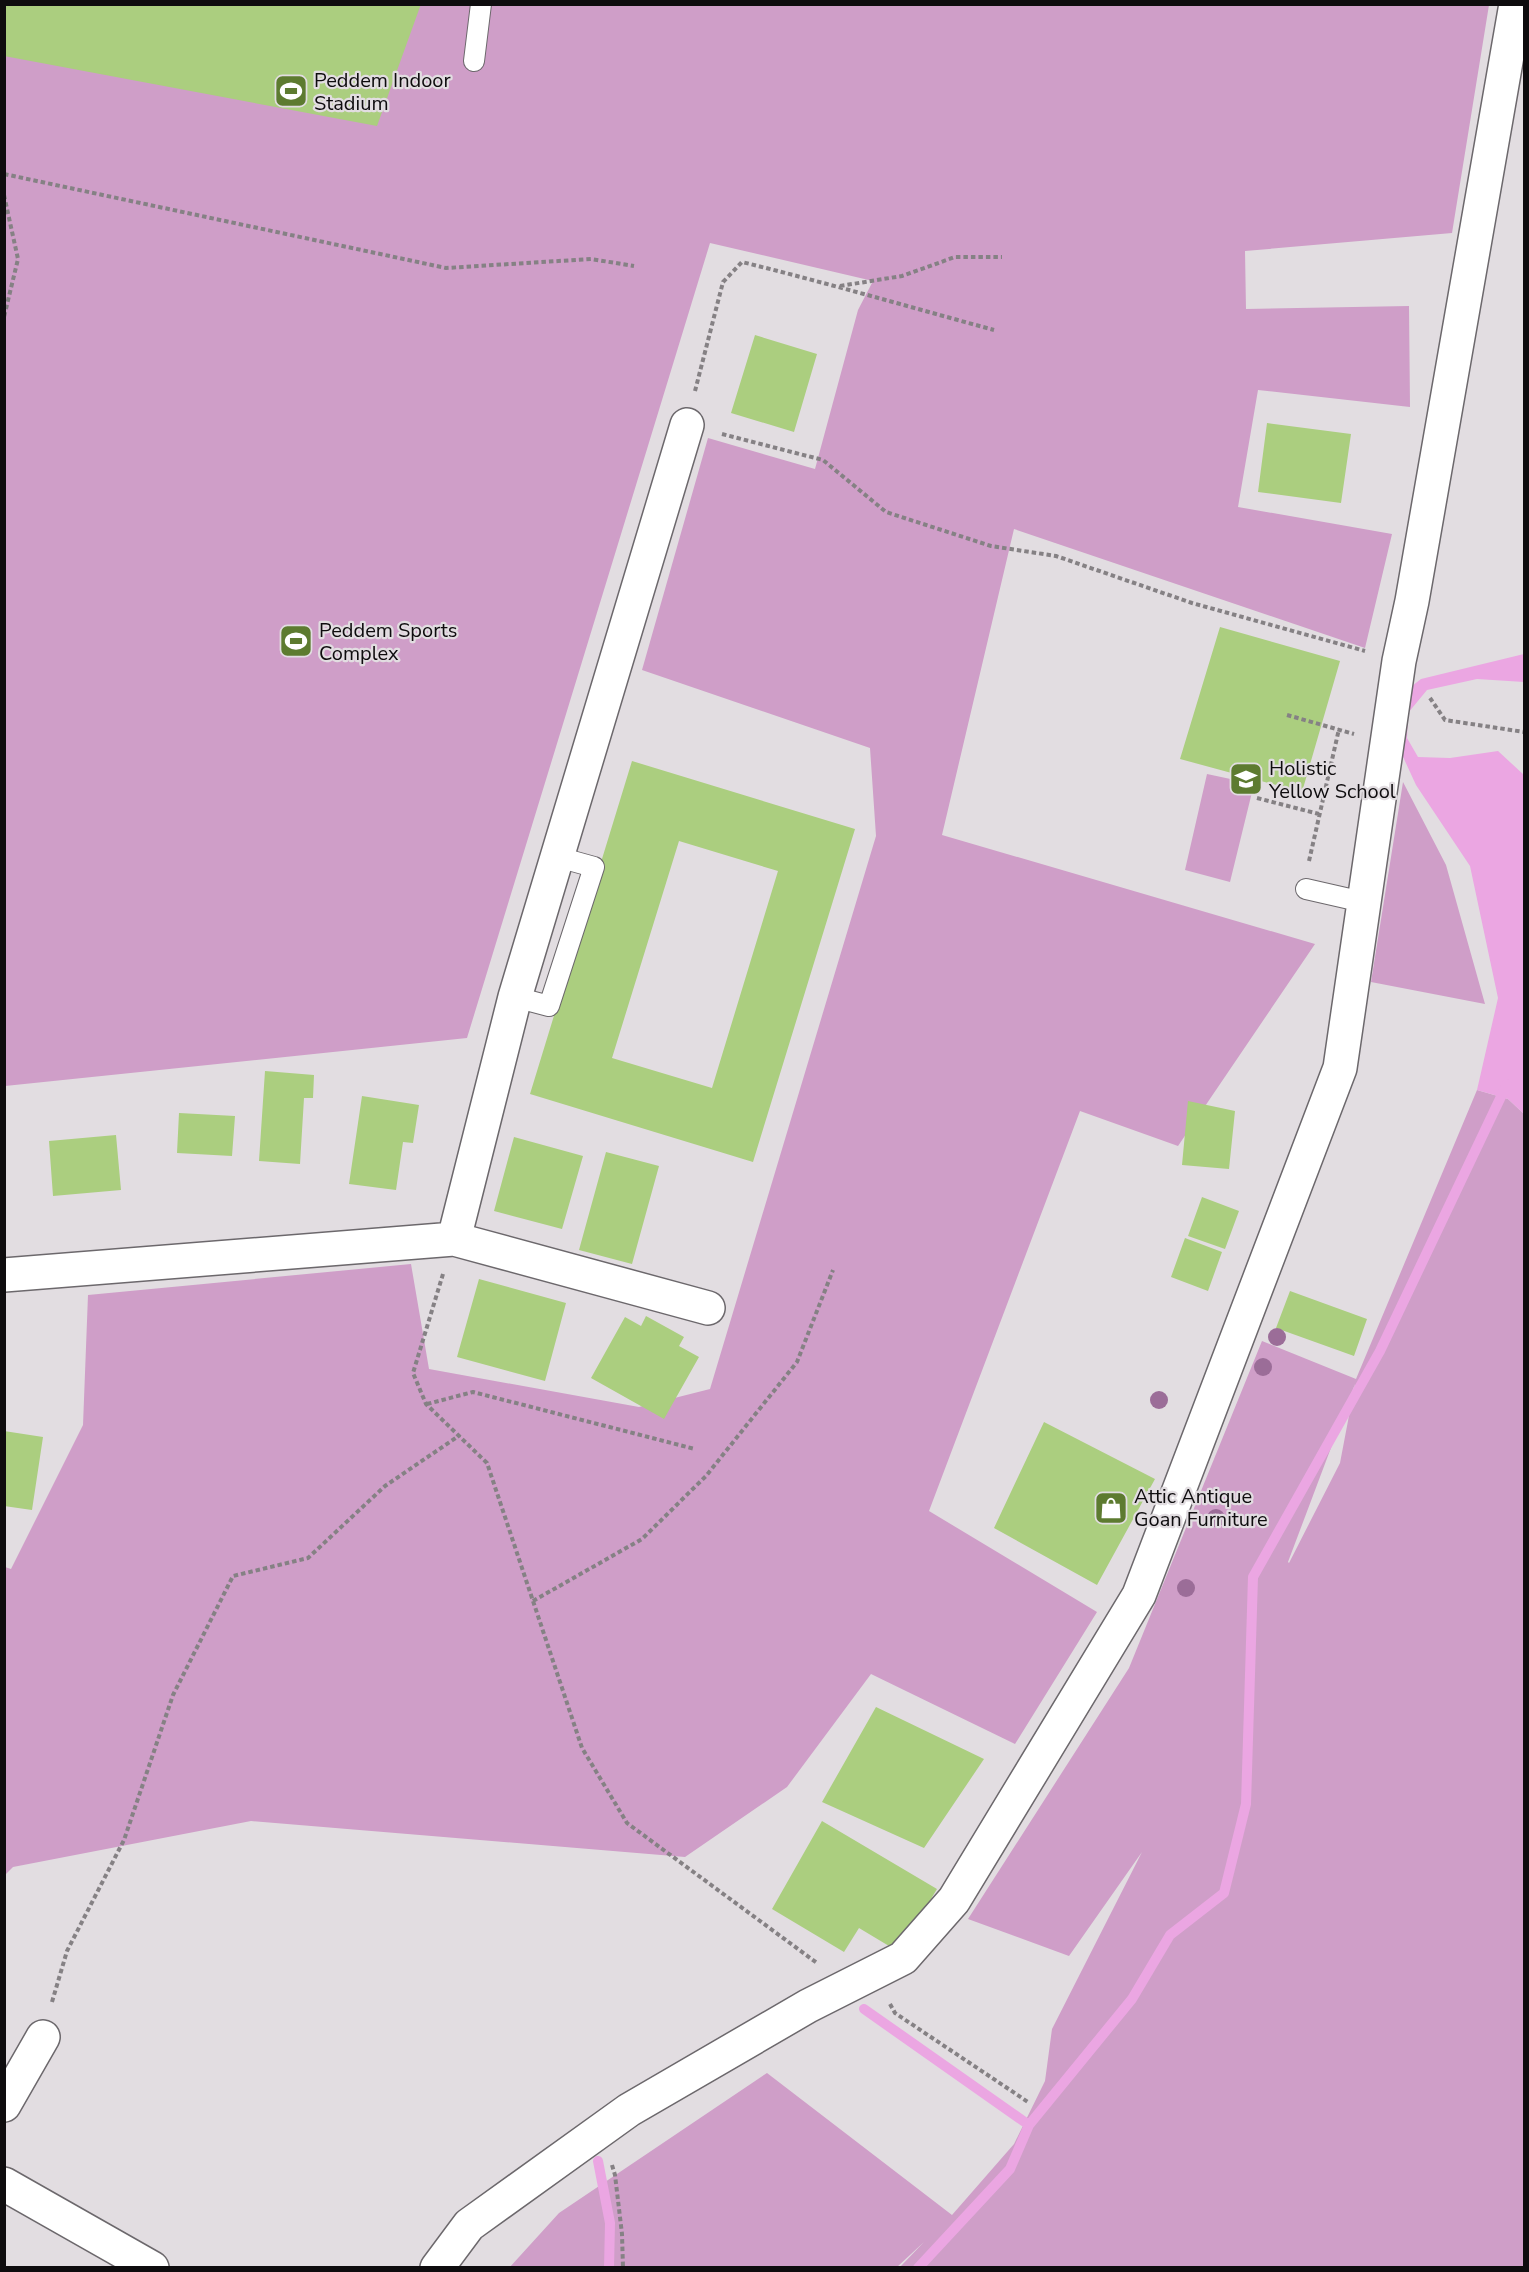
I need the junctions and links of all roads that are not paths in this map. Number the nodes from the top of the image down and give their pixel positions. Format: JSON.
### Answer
{"nodes":[{"id":1,"x":481,"y":4,"type":"edge"},
{"id":2,"x":1516,"y":4,"type":"edge"},
{"id":3,"x":474,"y":61,"type":"dead end"},
{"id":4,"x":687,"y":424,"type":"road end"},
{"id":5,"x":1306,"y":880,"type":"road end"},
{"id":6,"x":1363,"y":902,"type":"junction"},
{"id":7,"x":453,"y":1239,"type":"junction"},
{"id":8,"x":4,"y":1275,"type":"edge"},
{"id":9,"x":708,"y":1308,"type":"dead end"},
{"id":10,"x":43,"y":2037,"type":"road end"},
{"id":11,"x":4,"y":2105,"type":"edge"},
{"id":12,"x":4,"y":2184,"type":"edge"},
{"id":13,"x":153,"y":2268,"type":"edge"},
{"id":14,"x":437,"y":2268,"type":"edge"}],
"edges":[{"from":1,"to":3,"type":"lane"},
{"from":2,"to":6,"type":"street"},
{"from":4,"to":7,"type":"street"},
{"from":5,"to":6,"type":"lane"},
{"from":6,"to":14,"type":"street"},
{"from":7,"to":8,"type":"street"},
{"from":7,"to":9,"type":"street"},
{"from":10,"to":11,"type":"street"},
{"from":12,"to":13,"type":"street"}]}
